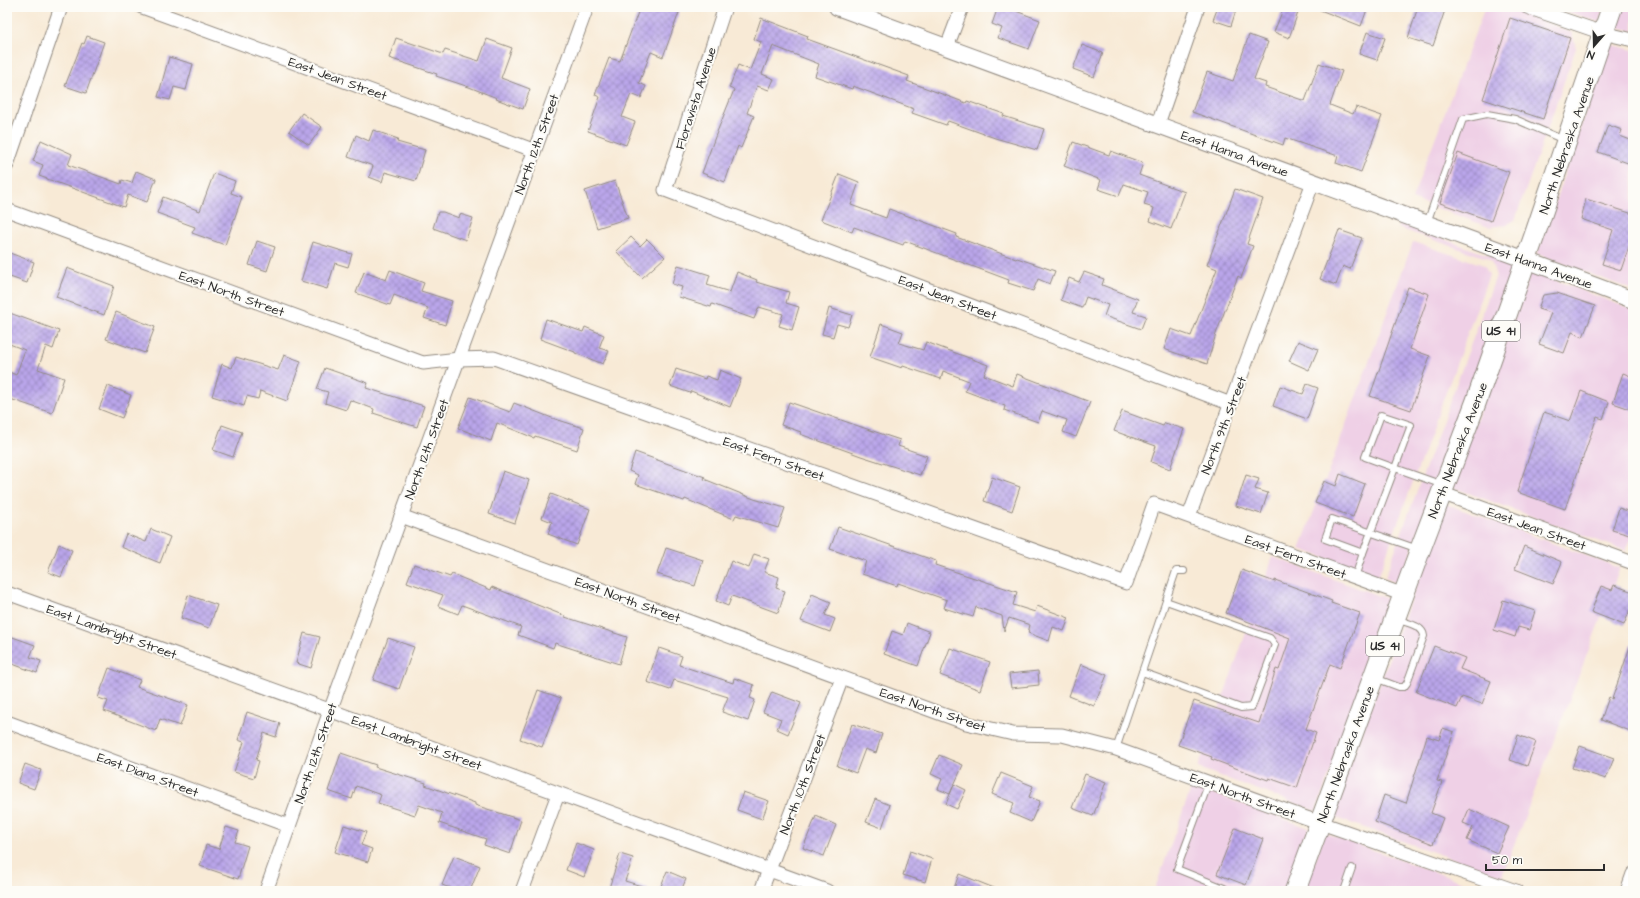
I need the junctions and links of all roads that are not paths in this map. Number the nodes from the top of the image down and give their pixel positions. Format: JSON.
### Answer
{"nodes":[{"id":1,"x":61,"y":7,"type":"edge"},
{"id":2,"x":142,"y":7,"type":"edge"},
{"id":3,"x":586,"y":7,"type":"edge"},
{"id":4,"x":726,"y":7,"type":"edge"},
{"id":5,"x":837,"y":7,"type":"edge"},
{"id":6,"x":962,"y":7,"type":"edge"},
{"id":7,"x":1198,"y":7,"type":"edge"},
{"id":8,"x":1527,"y":7,"type":"edge"},
{"id":9,"x":1612,"y":7,"type":"edge"},
{"id":10,"x":1547,"y":11,"type":"edge"},
{"id":11,"x":1604,"y":33,"type":"junction"},
{"id":12,"x":1633,"y":40,"type":"edge"},
{"id":13,"x":947,"y":47,"type":"junction"},
{"id":14,"x":1158,"y":124,"type":"junction"},
{"id":15,"x":1567,"y":141,"type":"junction"},
{"id":16,"x":534,"y":150,"type":"junction"},
{"id":17,"x":7,"y":165,"type":"edge"},
{"id":18,"x":1313,"y":182,"type":"junction"},
{"id":19,"x":665,"y":190,"type":"joint"},
{"id":20,"x":7,"y":210,"type":"edge"},
{"id":21,"x":1427,"y":223,"type":"junction"},
{"id":22,"x":1526,"y":260,"type":"junction"},
{"id":23,"x":1633,"y":300,"type":"edge"},
{"id":24,"x":458,"y":359,"type":"junction"},
{"id":25,"x":1231,"y":404,"type":"junction"},
{"id":26,"x":1395,"y":468,"type":"junction"},
{"id":27,"x":1443,"y":489,"type":"junction"},
{"id":28,"x":401,"y":516,"type":"junction"},
{"id":29,"x":1189,"y":516,"type":"junction"},
{"id":30,"x":1371,"y":532,"type":"junction"},
{"id":31,"x":1420,"y":550,"type":"junction"},
{"id":32,"x":1363,"y":553,"type":"junction"},
{"id":33,"x":1633,"y":562,"type":"edge"},
{"id":34,"x":1184,"y":571,"type":"dead end"},
{"id":35,"x":1355,"y":577,"type":"junction"},
{"id":36,"x":7,"y":593,"type":"edge"},
{"id":37,"x":1404,"y":595,"type":"junction"},
{"id":38,"x":1166,"y":601,"type":"junction"},
{"id":39,"x":1395,"y":618,"type":"junction"},
{"id":40,"x":1142,"y":672,"type":"junction"},
{"id":41,"x":842,"y":678,"type":"junction"},
{"id":42,"x":1373,"y":678,"type":"junction"},
{"id":43,"x":330,"y":711,"type":"junction"},
{"id":44,"x":7,"y":722,"type":"edge"},
{"id":45,"x":1116,"y":749,"type":"junction"},
{"id":46,"x":1209,"y":782,"type":"junction"},
{"id":47,"x":558,"y":794,"type":"junction"},
{"id":48,"x":1320,"y":822,"type":"junction"},
{"id":49,"x":289,"y":826,"type":"junction"},
{"id":50,"x":1352,"y":868,"type":"dead end"},
{"id":51,"x":769,"y":870,"type":"junction"},
{"id":52,"x":1633,"y":874,"type":"edge"},
{"id":53,"x":1224,"y":888,"type":"dead end"},
{"id":54,"x":266,"y":891,"type":"edge"},
{"id":55,"x":522,"y":891,"type":"edge"},
{"id":56,"x":762,"y":891,"type":"edge"},
{"id":57,"x":826,"y":891,"type":"edge"},
{"id":58,"x":1295,"y":891,"type":"edge"},
{"id":59,"x":1344,"y":891,"type":"edge"},
{"id":60,"x":1516,"y":891,"type":"edge"},
{"id":61,"x":1627,"y":891,"type":"edge"}],
"edges":[{"from":1,"to":17,"type":"street"},
{"from":2,"to":16,"type":"street","name":"East Jean Street"},
{"from":3,"to":16,"type":"street","name":"North 12th Street"},
{"from":4,"to":19,"type":"street","name":"Floravista Avenue"},
{"from":5,"to":13,"type":"street","name":"East Hanna Avenue"},
{"from":6,"to":13,"type":"street"},
{"from":7,"to":14,"type":"street"},
{"from":8,"to":10,"type":"street"},
{"from":9,"to":11,"type":"main road","name":"North Nebraska Avenue","number":"US 41"},
{"from":10,"to":11,"type":"street"},
{"from":11,"to":12,"type":"street"},
{"from":11,"to":15,"type":"main road","name":"North Nebraska Avenue","number":"US 41"},
{"from":13,"to":14,"type":"street","name":"East Hanna Avenue"},
{"from":14,"to":18,"type":"street","name":"East Hanna Avenue"},
{"from":15,"to":21,"type":"lane"},
{"from":15,"to":22,"type":"main road","name":"North Nebraska Avenue","number":"US 41"},
{"from":16,"to":24,"type":"street","name":"North 12th Street"},
{"from":18,"to":21,"type":"street","name":"East Hanna Avenue"},
{"from":18,"to":25,"type":"street","name":"North 9th Street"},
{"from":19,"to":25,"type":"street","name":"East Jean Street"},
{"from":20,"to":24,"type":"street","name":"East North Street"},
{"from":21,"to":22,"type":"street","name":"East Hanna Avenue"},
{"from":22,"to":23,"type":"street","name":"East Hanna Avenue"},
{"from":22,"to":27,"type":"main road","name":"North Nebraska Avenue","number":"US 41"},
{"from":24,"to":28,"type":"street","name":"North 12th Street"},
{"from":24,"to":29,"type":"street","name":"East Fern Street"},
{"from":25,"to":29,"type":"street","name":"North 9th Street"},
{"from":26,"to":26,"type":"lane"},
{"from":26,"to":27,"type":"lane"},
{"from":26,"to":30,"type":"lane"},
{"from":27,"to":31,"type":"main road","name":"North Nebraska Avenue","number":"US 41"},
{"from":27,"to":33,"type":"street","name":"East Jean Street"},
{"from":28,"to":41,"type":"street","name":"East North Street"},
{"from":28,"to":43,"type":"street","name":"North 12th Street"},
{"from":29,"to":35,"type":"street","name":"East Fern Street"},
{"from":30,"to":31,"type":"lane"},
{"from":30,"to":32,"type":"lane"},
{"from":30,"to":32,"type":"lane"},
{"from":31,"to":37,"type":"main road","name":"North Nebraska Avenue","number":"US 41"},
{"from":32,"to":35,"type":"lane"},
{"from":34,"to":38,"type":"lane"},
{"from":35,"to":37,"type":"street","name":"East Fern Street"},
{"from":36,"to":43,"type":"street","name":"East Lambright Street"},
{"from":37,"to":39,"type":"main road","name":"North Nebraska Avenue","number":"US 41"},
{"from":38,"to":40,"type":"lane"},
{"from":38,"to":40,"type":"lane"},
{"from":39,"to":42,"type":"main road","name":"North Nebraska Avenue","number":"US 41"},
{"from":39,"to":42,"type":"lane"},
{"from":40,"to":45,"type":"lane"},
{"from":41,"to":45,"type":"street","name":"East North Street"},
{"from":41,"to":51,"type":"street","name":"North 10th Street"},
{"from":42,"to":48,"type":"main road","name":"North Nebraska Avenue","number":"US 41"},
{"from":43,"to":47,"type":"street","name":"East Lambright Street"},
{"from":43,"to":49,"type":"street","name":"North 12th Street"},
{"from":44,"to":49,"type":"street","name":"East Diana Street"},
{"from":45,"to":46,"type":"street","name":"East North Street"},
{"from":46,"to":48,"type":"street","name":"East North Street"},
{"from":46,"to":53,"type":"lane"},
{"from":47,"to":51,"type":"street","name":"East Lambright Street"},
{"from":47,"to":55,"type":"street"},
{"from":48,"to":58,"type":"main road","name":"North Nebraska Avenue","number":"US 41"},
{"from":48,"to":60,"type":"street","name":"East North Street"},
{"from":49,"to":54,"type":"street","name":"North 12th Street"},
{"from":50,"to":59,"type":"lane"},
{"from":51,"to":56,"type":"street","name":"North 10th Street"},
{"from":51,"to":57,"type":"street","name":"East Lambright Street"},
{"from":52,"to":61,"type":"street"}]}
